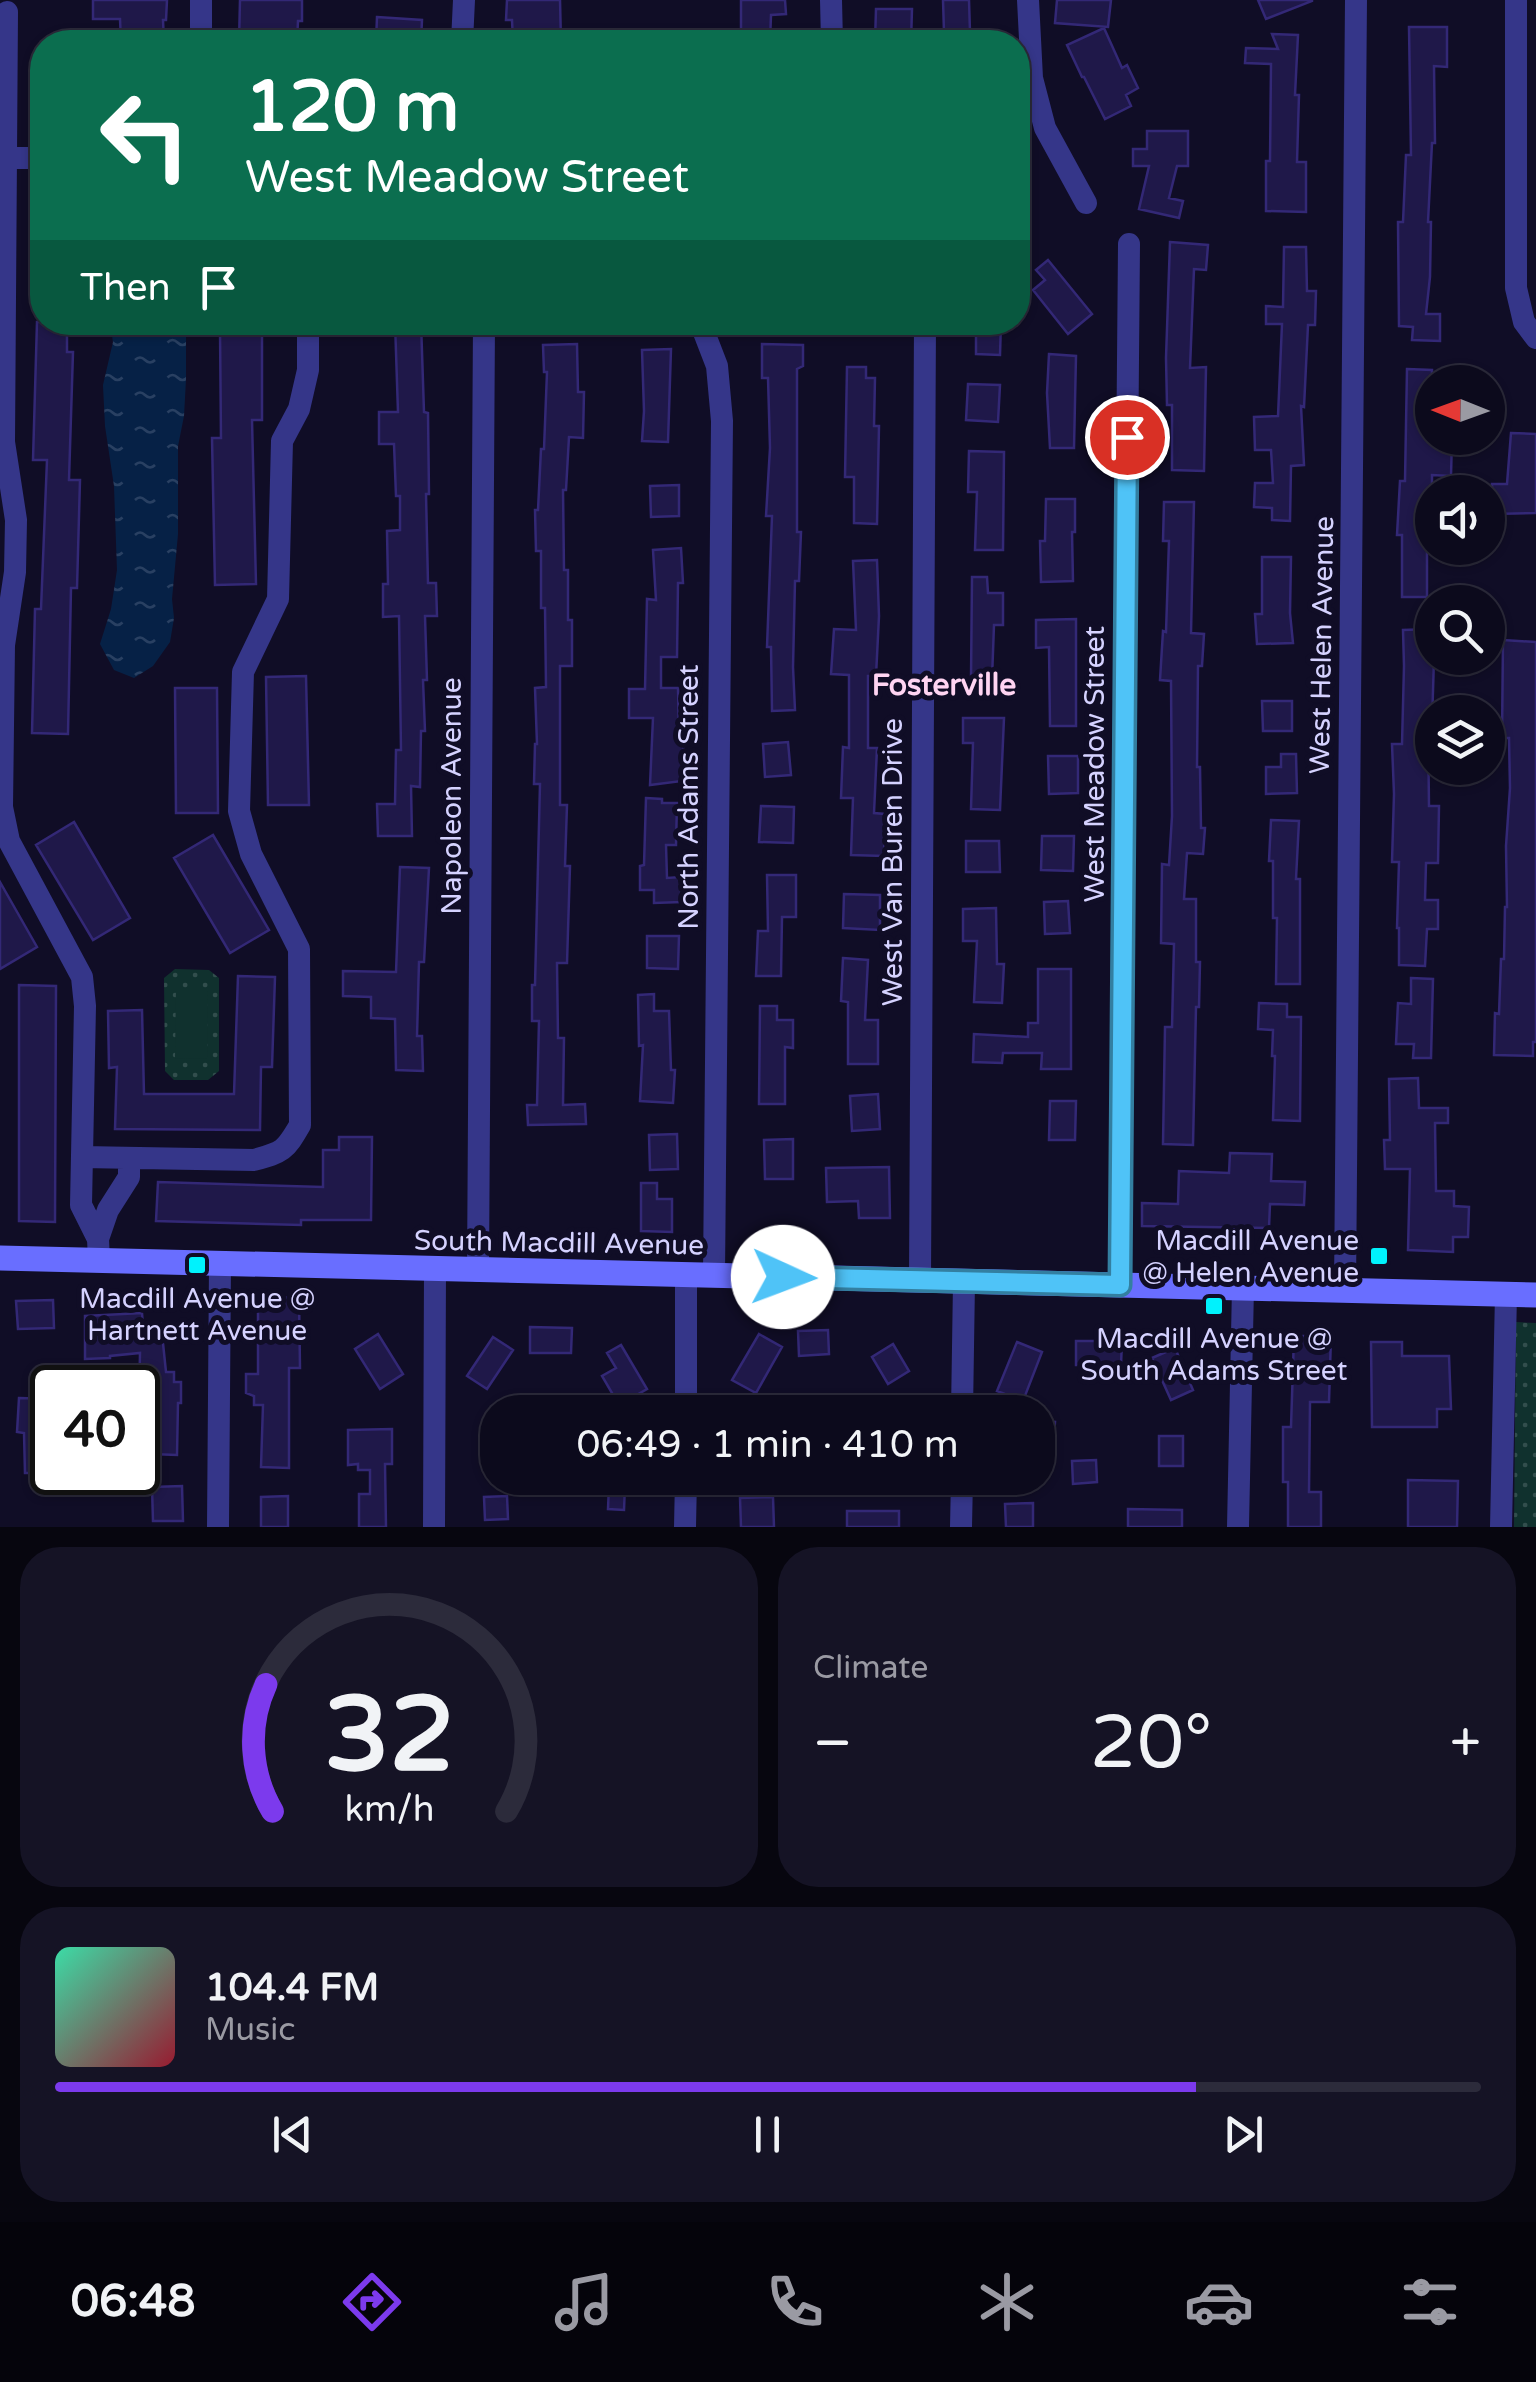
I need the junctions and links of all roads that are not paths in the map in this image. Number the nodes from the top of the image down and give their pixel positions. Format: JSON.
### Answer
{"nodes":[{"id":1,"x":201,"y":0,"type":"edge"},
{"id":2,"x":464,"y":0,"type":"edge"},
{"id":3,"x":831,"y":0,"type":"edge"},
{"id":4,"x":1028,"y":0,"type":"edge"},
{"id":5,"x":1356,"y":0,"type":"edge"},
{"id":6,"x":1516,"y":0,"type":"edge"},
{"id":7,"x":7,"y":12,"type":"dead end"},
{"id":8,"x":201,"y":30,"type":"edge"},
{"id":9,"x":463,"y":30,"type":"edge"},
{"id":10,"x":832,"y":30,"type":"edge"},
{"id":11,"x":1030,"y":30,"type":"edge"},
{"id":12,"x":1030,"y":39,"type":"edge"},
{"id":13,"x":6,"y":158,"type":"junction"},
{"id":14,"x":30,"y":158,"type":"edge"},
{"id":15,"x":1086,"y":203,"type":"dead end"},
{"id":16,"x":1129,"y":244,"type":"dead end"},
{"id":17,"x":308,"y":335,"type":"edge"},
{"id":18,"x":484,"y":335,"type":"edge"},
{"id":19,"x":705,"y":335,"type":"edge"},
{"id":20,"x":925,"y":335,"type":"edge"},
{"id":21,"x":1536,"y":338,"type":"edge"},
{"id":22,"x":82,"y":1157,"type":"junction"},
{"id":23,"x":129,"y":1158,"type":"junction"},
{"id":24,"x":99,"y":1250,"type":"junction"},
{"id":25,"x":0,"y":1258,"type":"edge"},
{"id":26,"x":220,"y":1264,"type":"junction"},
{"id":27,"x":435,"y":1270,"type":"junction"},
{"id":28,"x":478,"y":1270,"type":"junction"},
{"id":29,"x":686,"y":1275,"type":"junction"},
{"id":30,"x":714,"y":1276,"type":"junction"},
{"id":31,"x":920,"y":1281,"type":"junction"},
{"id":32,"x":964,"y":1282,"type":"junction"},
{"id":33,"x":1120,"y":1285,"type":"junction"},
{"id":34,"x":1243,"y":1287,"type":"junction"},
{"id":35,"x":1344,"y":1290,"type":"junction"},
{"id":36,"x":1506,"y":1294,"type":"junction"},
{"id":37,"x":1536,"y":1295,"type":"edge"},
{"id":38,"x":686,"y":1395,"type":"edge"},
{"id":39,"x":962,"y":1395,"type":"edge"},
{"id":40,"x":686,"y":1495,"type":"edge"},
{"id":41,"x":962,"y":1495,"type":"edge"},
{"id":42,"x":218,"y":1527,"type":"edge"},
{"id":43,"x":434,"y":1527,"type":"edge"},
{"id":44,"x":686,"y":1527,"type":"edge"},
{"id":45,"x":961,"y":1527,"type":"edge"},
{"id":46,"x":1238,"y":1527,"type":"edge"},
{"id":47,"x":1501,"y":1527,"type":"edge"}],
"edges":[{"from":1,"to":8,"type":"street"},
{"from":2,"to":9,"type":"street"},
{"from":3,"to":10,"type":"street"},
{"from":4,"to":11,"type":"street"},
{"from":5,"to":35,"type":"street","name":"West Helen Avenue"},
{"from":6,"to":21,"type":"street"},
{"from":7,"to":13,"type":"street"},
{"from":12,"to":15,"type":"street"},
{"from":13,"to":14,"type":"street"},
{"from":13,"to":22,"type":"street"},
{"from":16,"to":33,"type":"street","name":"West Meadow Street"},
{"from":17,"to":23,"type":"street"},
{"from":18,"to":28,"type":"street","name":"Napoleon Avenue"},
{"from":19,"to":30,"type":"street","name":"North Adams Street"},
{"from":20,"to":31,"type":"street","name":"West Van Buren Drive"},
{"from":22,"to":23,"type":"street"},
{"from":22,"to":24,"type":"street"},
{"from":23,"to":24,"type":"street"},
{"from":24,"to":25,"type":"street","name":"South Macdill Avenue"},
{"from":24,"to":26,"type":"street","name":"South Macdill Avenue"},
{"from":26,"to":27,"type":"street","name":"South Macdill Avenue"},
{"from":26,"to":42,"type":"street"},
{"from":27,"to":28,"type":"street","name":"South Macdill Avenue"},
{"from":27,"to":43,"type":"street"},
{"from":28,"to":29,"type":"street","name":"South Macdill Avenue"},
{"from":29,"to":30,"type":"street","name":"South Macdill Avenue"},
{"from":29,"to":38,"type":"street"},
{"from":30,"to":31,"type":"street","name":"South Macdill Avenue"},
{"from":31,"to":32,"type":"street","name":"South Macdill Avenue"},
{"from":32,"to":33,"type":"street","name":"South Macdill Avenue"},
{"from":32,"to":39,"type":"street"},
{"from":33,"to":34,"type":"street","name":"South Macdill Avenue"},
{"from":34,"to":35,"type":"street","name":"South Macdill Avenue"},
{"from":34,"to":46,"type":"street"},
{"from":35,"to":36,"type":"street","name":"South Macdill Avenue"},
{"from":36,"to":37,"type":"street","name":"South Macdill Avenue"},
{"from":36,"to":47,"type":"street"},
{"from":40,"to":44,"type":"street"},
{"from":41,"to":45,"type":"street"}]}
